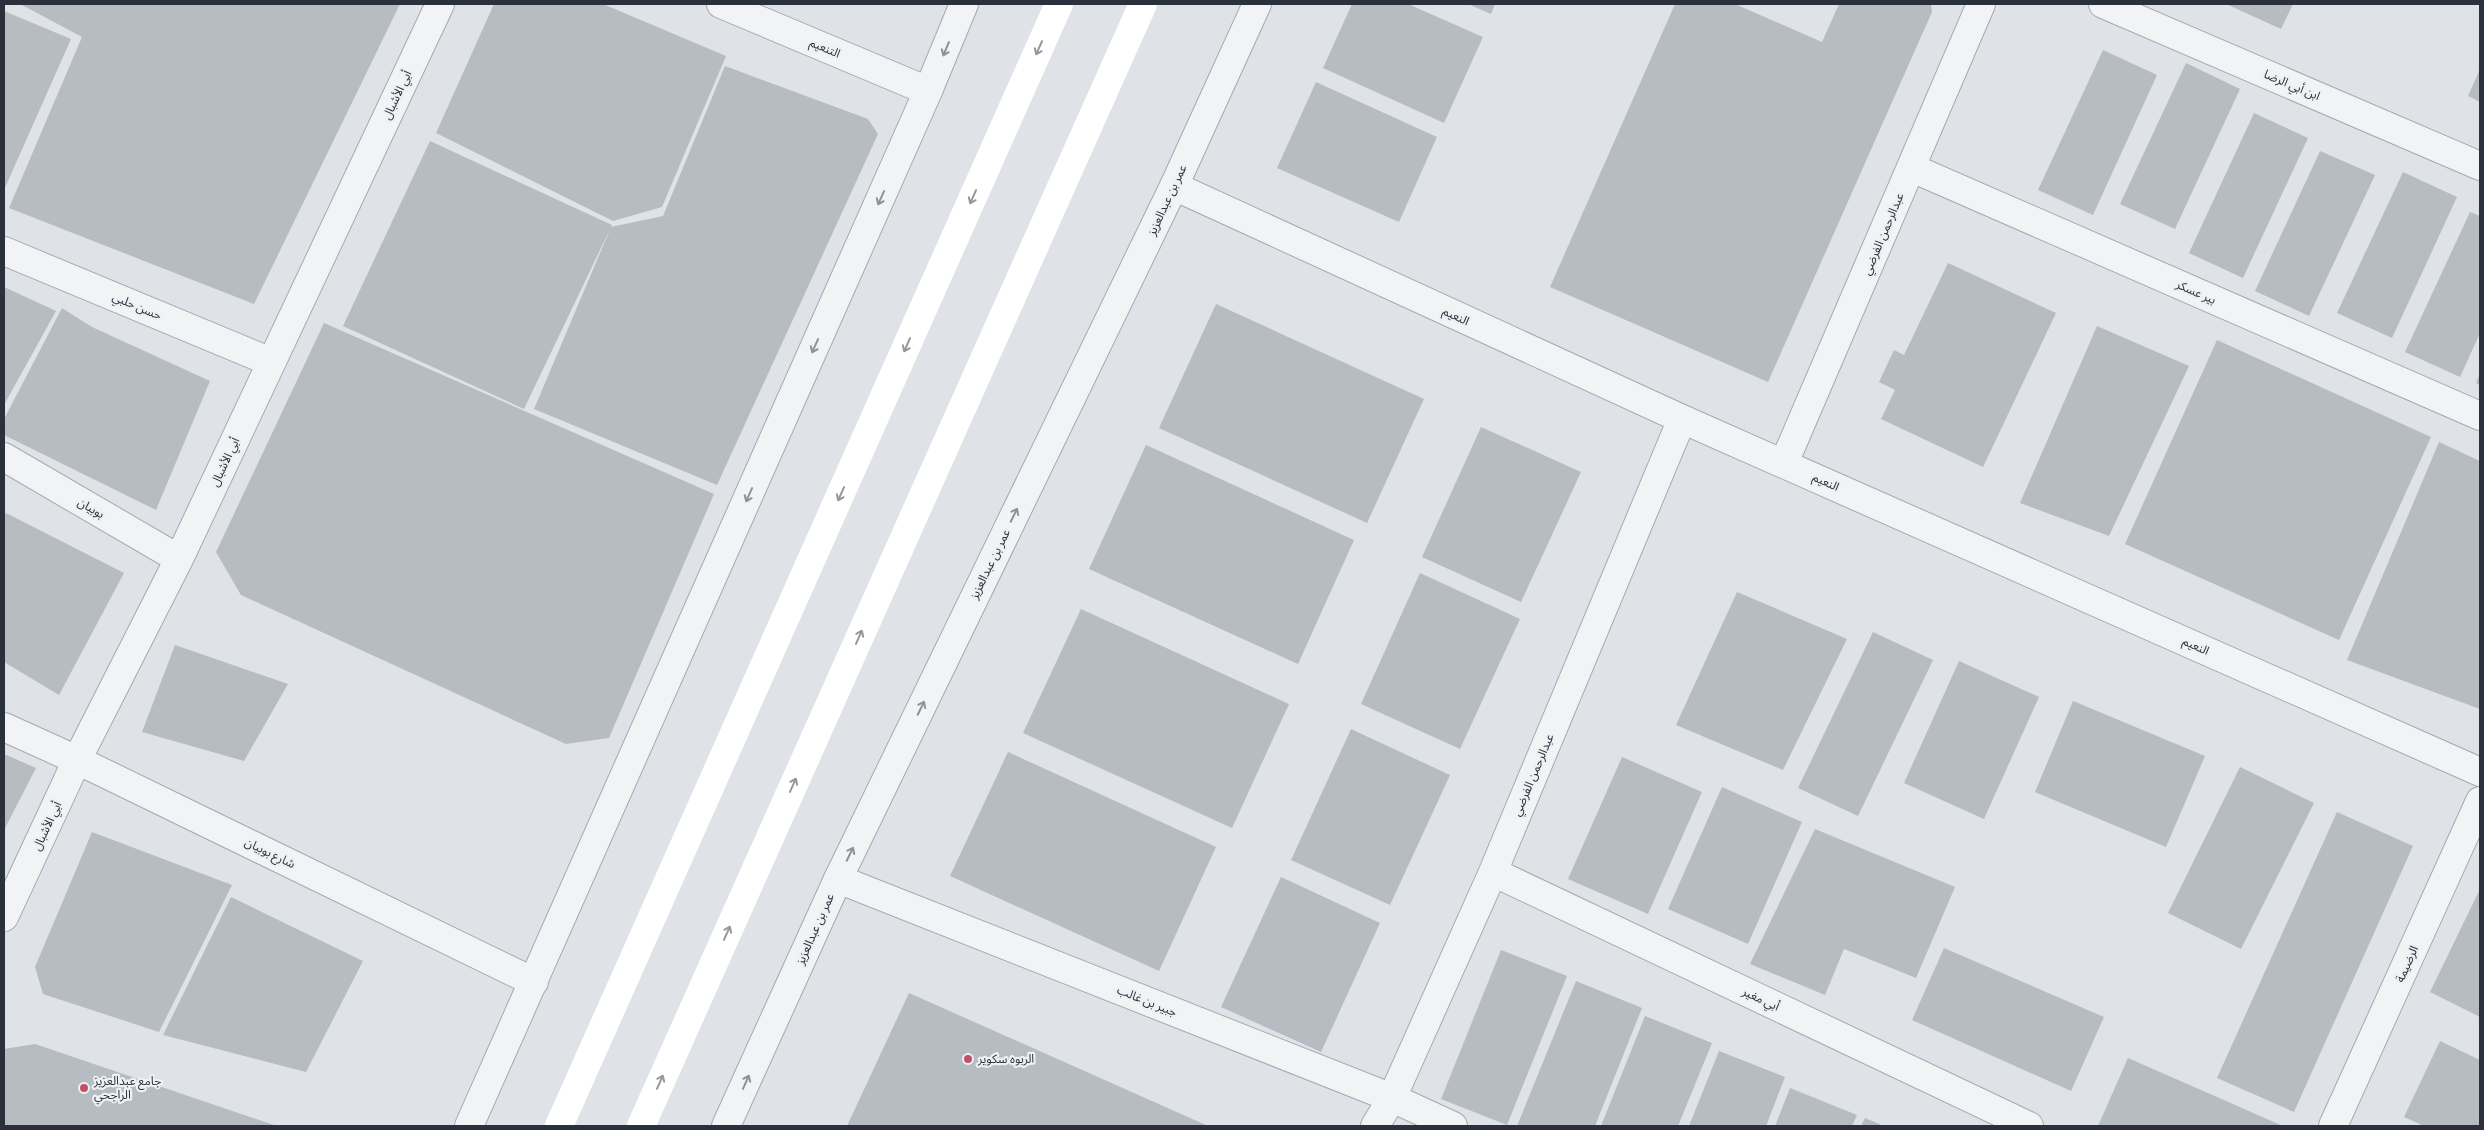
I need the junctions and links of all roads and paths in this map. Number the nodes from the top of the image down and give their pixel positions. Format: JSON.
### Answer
{"nodes":[{"id":1,"x":440,"y":4,"type":"edge"},
{"id":2,"x":721,"y":4,"type":"edge"},
{"id":3,"x":964,"y":4,"type":"edge"},
{"id":4,"x":1059,"y":4,"type":"edge"},
{"id":5,"x":1142,"y":4,"type":"edge"},
{"id":6,"x":1258,"y":4,"type":"edge"},
{"id":7,"x":1981,"y":4,"type":"edge"},
{"id":8,"x":2103,"y":4,"type":"edge"},
{"id":9,"x":928,"y":91,"type":"junction"},
{"id":10,"x":2480,"y":166,"type":"edge"},
{"id":11,"x":1912,"y":168,"type":"junction"},
{"id":12,"x":1174,"y":186,"type":"junction"},
{"id":13,"x":4,"y":251,"type":"edge"},
{"id":14,"x":271,"y":362,"type":"junction"},
{"id":15,"x":2480,"y":416,"type":"edge"},
{"id":16,"x":1682,"y":419,"type":"junction"},
{"id":17,"x":4,"y":456,"type":"edge"},
{"id":18,"x":1784,"y":464,"type":"junction"},
{"id":19,"x":179,"y":559,"type":"junction"},
{"id":20,"x":4,"y":727,"type":"edge"},
{"id":21,"x":77,"y":760,"type":"junction"},
{"id":22,"x":2480,"y":772,"type":"edge"},
{"id":23,"x":2480,"y":802,"type":"edge"},
{"id":24,"x":1493,"y":872,"type":"junction"},
{"id":25,"x":838,"y":878,"type":"junction"},
{"id":26,"x":4,"y":917,"type":"edge"},
{"id":27,"x":534,"y":982,"type":"junction"},
{"id":28,"x":1392,"y":1098,"type":"junction"},
{"id":29,"x":469,"y":1126,"type":"edge"},
{"id":30,"x":559,"y":1126,"type":"edge"},
{"id":31,"x":641,"y":1126,"type":"edge"},
{"id":32,"x":726,"y":1126,"type":"edge"},
{"id":33,"x":1376,"y":1126,"type":"edge"},
{"id":34,"x":1453,"y":1126,"type":"edge"},
{"id":35,"x":2030,"y":1126,"type":"edge"},
{"id":36,"x":2333,"y":1126,"type":"edge"}],
"edges":[{"from":1,"to":14,"type":"street","name":"أبي الأشبال"},
{"from":2,"to":9,"type":"street","name":"التنعيم"},
{"from":3,"to":9,"type":"street","one_way":true},
{"from":4,"to":30,"type":"main road","one_way":true},
{"from":31,"to":5,"type":"main road","one_way":true},
{"from":6,"to":12,"type":"street","name":"عمر بن عبدالعزيز"},
{"from":7,"to":11,"type":"street","name":"عبدالرحمن الفرضي"},
{"from":8,"to":10,"type":"street","name":"ابن أبي الرضا"},
{"from":9,"to":27,"type":"street","one_way":true},
{"from":11,"to":15,"type":"street","name":"بير عسكر"},
{"from":11,"to":18,"type":"street","name":"عبدالرحمن الفرضي"},
{"from":12,"to":16,"type":"street","name":"النعيم"},
{"from":25,"to":12,"type":"street","name":"عمر بن عبدالعزيز","one_way":true},
{"from":13,"to":14,"type":"street","name":"حسن حلبي"},
{"from":14,"to":19,"type":"street","name":"أبي الأشبال"},
{"from":16,"to":18,"type":"street","name":"النعيم"},
{"from":16,"to":24,"type":"street","name":"عبدالرحمن الفرضي"},
{"from":17,"to":19,"type":"street","name":"بوبيان"},
{"from":18,"to":22,"type":"street","name":"النعيم"},
{"from":19,"to":21,"type":"street","name":"أبي الأشبال"},
{"from":20,"to":21,"type":"street","name":"شارع بوبيان"},
{"from":21,"to":26,"type":"street","name":"أبي الأشبال"},
{"from":21,"to":27,"type":"street","name":"شارع بوبيان"},
{"from":23,"to":36,"type":"street","name":"الرضيمة"},
{"from":24,"to":28,"type":"street","name":"عبدالرحمن الفرضي"},
{"from":24,"to":35,"type":"street","name":"أبي مغير"},
{"from":25,"to":28,"type":"street","name":"جبير بن غالب"},
{"from":32,"to":25,"type":"street","name":"عمر بن عبدالعزيز","one_way":true},
{"from":27,"to":29,"type":"street"},
{"from":28,"to":33,"type":"street","name":"عبدالرحمن الفرضي"},
{"from":28,"to":34,"type":"street","name":"جبير بن غالب"}]}
